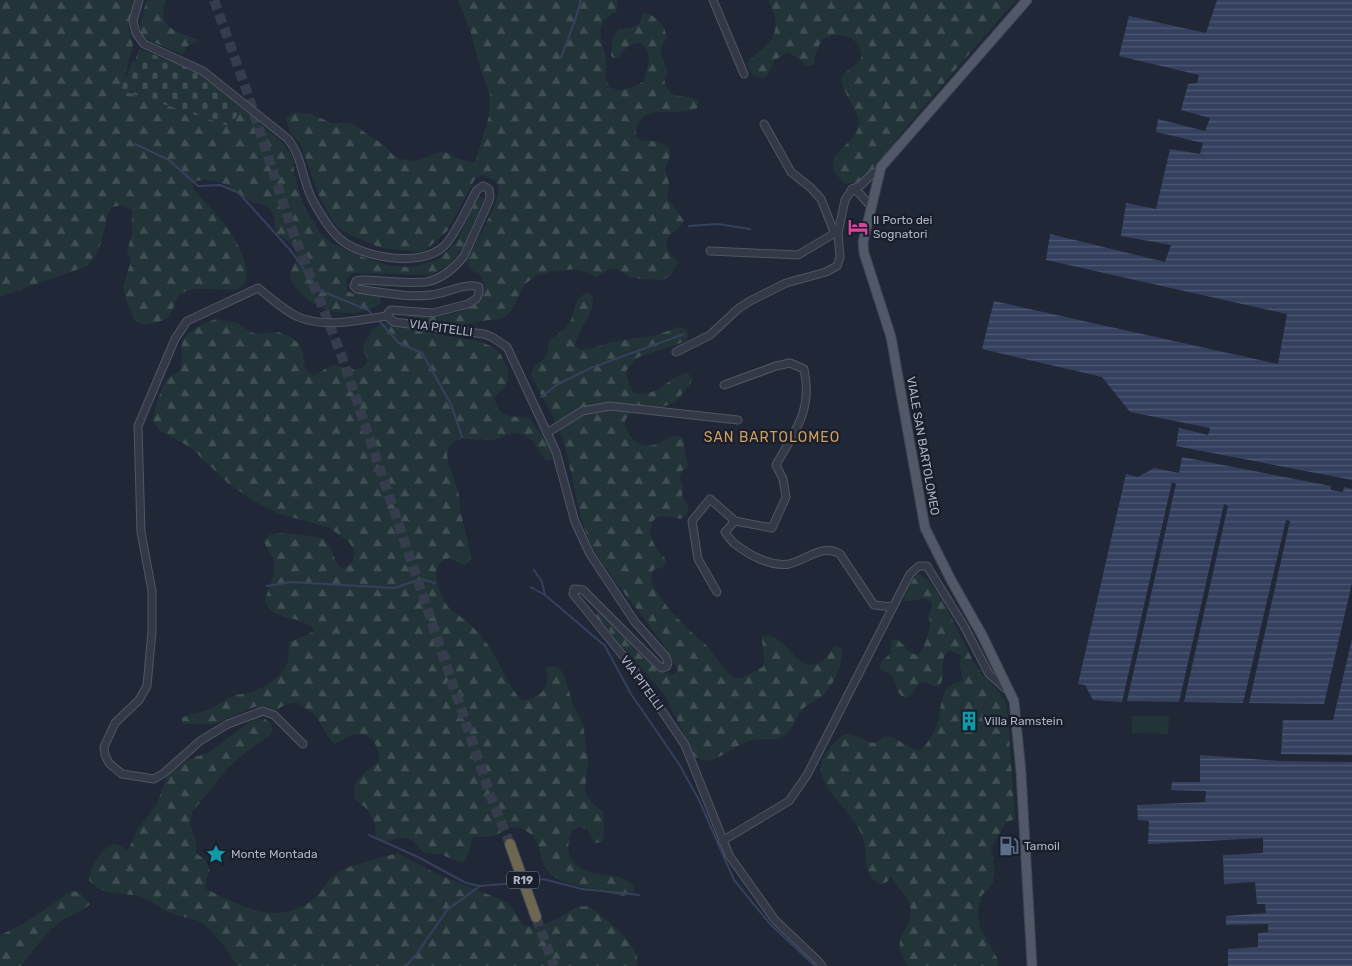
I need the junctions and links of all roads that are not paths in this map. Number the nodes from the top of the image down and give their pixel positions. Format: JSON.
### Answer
{"nodes":[{"id":1,"x":139,"y":0,"type":"edge"},
{"id":2,"x":713,"y":0,"type":"edge"},
{"id":3,"x":1027,"y":0,"type":"edge"},
{"id":4,"x":744,"y":74,"type":"dead end"},
{"id":5,"x":764,"y":124,"type":"dead end"},
{"id":6,"x":880,"y":171,"type":"junction"},
{"id":7,"x":852,"y":189,"type":"junction"},
{"id":8,"x":872,"y":208,"type":"junction"},
{"id":9,"x":837,"y":233,"type":"junction"},
{"id":10,"x":710,"y":250,"type":"dead end"},
{"id":11,"x":387,"y":316,"type":"junction"},
{"id":12,"x":676,"y":352,"type":"dead end"},
{"id":13,"x":724,"y":385,"type":"dead end"},
{"id":14,"x":738,"y":420,"type":"dead end"},
{"id":15,"x":547,"y":433,"type":"junction"},
{"id":16,"x":735,"y":521,"type":"junction"},
{"id":17,"x":717,"y":592,"type":"dead end"},
{"id":18,"x":892,"y":606,"type":"junction"},
{"id":19,"x":1011,"y":694,"type":"junction"},
{"id":20,"x":303,"y":744,"type":"dead end"},
{"id":21,"x":722,"y":841,"type":"junction"},
{"id":22,"x":510,"y":844,"type":"tunnel mouth"},
{"id":23,"x":536,"y":917,"type":"tunnel mouth"},
{"id":24,"x":822,"y":966,"type":"edge"},
{"id":25,"x":1032,"y":966,"type":"edge"}],
"edges":[{"from":1,"to":11,"type":"street","name":"VIA PITELLI"},
{"from":2,"to":4,"type":"street"},
{"from":3,"to":6,"type":"main road","name":"VIALE SAN BARTOLOMEO"},
{"from":5,"to":9,"type":"street"},
{"from":6,"to":7,"type":"street"},
{"from":6,"to":8,"type":"main road","name":"VIALE SAN BARTOLOMEO"},
{"from":7,"to":8,"type":"street"},
{"from":7,"to":9,"type":"street"},
{"from":8,"to":19,"type":"main road","name":"VIALE SAN BARTOLOMEO"},
{"from":9,"to":10,"type":"street"},
{"from":9,"to":12,"type":"street"},
{"from":11,"to":15,"type":"street","name":"VIA PITELLI"},
{"from":11,"to":20,"type":"street"},
{"from":13,"to":16,"type":"street"},
{"from":14,"to":15,"type":"street"},
{"from":15,"to":21,"type":"street","name":"VIA PITELLI"},
{"from":16,"to":17,"type":"street"},
{"from":16,"to":18,"type":"street"},
{"from":18,"to":19,"type":"street"},
{"from":18,"to":21,"type":"street"},
{"from":19,"to":25,"type":"main road","name":"VIALE SAN BARTOLOMEO"},
{"from":21,"to":24,"type":"street","name":"VIA PITELLI"},
{"from":22,"to":23,"type":"highway","number":"R19"}]}
